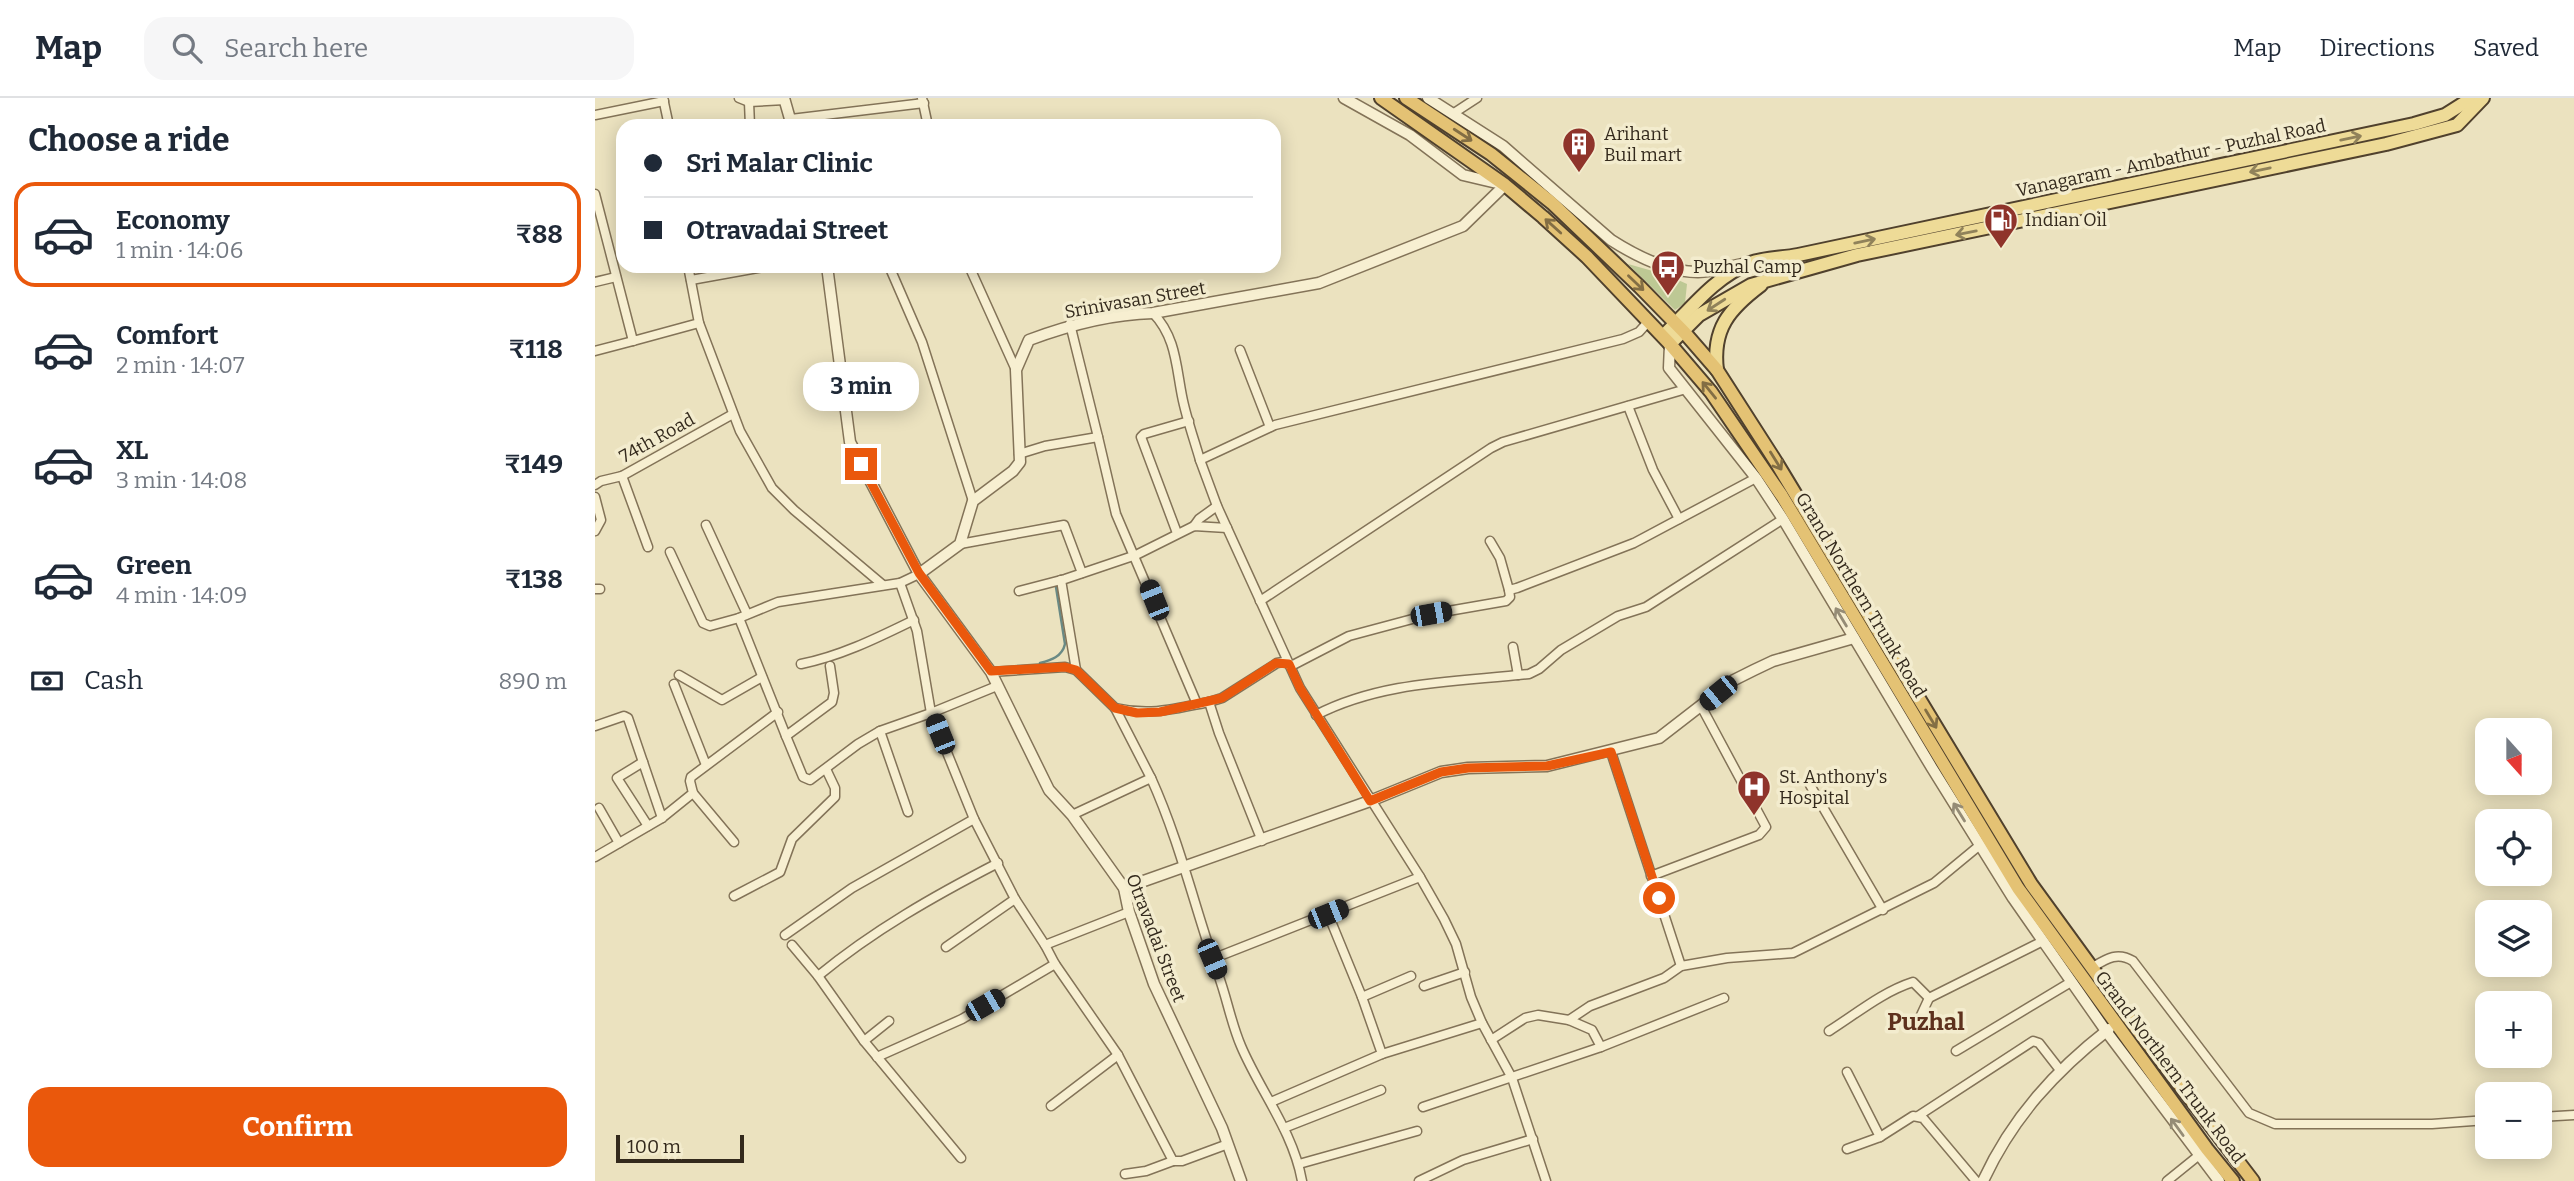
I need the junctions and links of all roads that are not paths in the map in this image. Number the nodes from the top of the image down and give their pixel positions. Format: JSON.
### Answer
{"nodes":[{"id":1,"x":739,"y":98,"type":"edge"},
{"id":2,"x":1344,"y":98,"type":"edge"},
{"id":3,"x":1381,"y":98,"type":"edge"},
{"id":4,"x":1406,"y":98,"type":"edge"},
{"id":5,"x":1428,"y":98,"type":"edge"},
{"id":6,"x":1477,"y":98,"type":"edge"},
{"id":7,"x":2472,"y":98,"type":"edge"},
{"id":8,"x":2483,"y":98,"type":"edge"},
{"id":9,"x":784,"y":99,"type":"edge"},
{"id":10,"x":664,"y":100,"type":"edge"},
{"id":11,"x":923,"y":100,"type":"edge"},
{"id":12,"x":749,"y":102,"type":"junction"},
{"id":13,"x":1454,"y":113,"type":"junction"},
{"id":14,"x":595,"y":115,"type":"edge"},
{"id":15,"x":668,"y":119,"type":"edge"},
{"id":16,"x":750,"y":119,"type":"edge"},
{"id":17,"x":791,"y":119,"type":"edge"},
{"id":18,"x":810,"y":119,"type":"edge"},
{"id":19,"x":927,"y":119,"type":"edge"},
{"id":20,"x":1505,"y":185,"type":"junction"},
{"id":21,"x":595,"y":194,"type":"edge"},
{"id":22,"x":1750,"y":263,"type":"junction"},
{"id":23,"x":690,"y":273,"type":"edge"},
{"id":24,"x":728,"y":273,"type":"edge"},
{"id":25,"x":828,"y":273,"type":"edge"},
{"id":26,"x":892,"y":273,"type":"edge"},
{"id":27,"x":972,"y":273,"type":"edge"},
{"id":28,"x":616,"y":277,"type":"junction"},
{"id":29,"x":691,"y":280,"type":"junction"},
{"id":30,"x":1770,"y":280,"type":"junction"},
{"id":31,"x":595,"y":282,"type":"edge"},
{"id":32,"x":1153,"y":313,"type":"junction"},
{"id":33,"x":1648,"y":322,"type":"junction"},
{"id":34,"x":699,"y":323,"type":"junction"},
{"id":35,"x":1070,"y":324,"type":"junction"},
{"id":36,"x":1680,"y":328,"type":"junction"},
{"id":37,"x":1666,"y":340,"type":"junction"},
{"id":38,"x":633,"y":341,"type":"junction"},
{"id":39,"x":1240,"y":350,"type":"dead end"},
{"id":40,"x":595,"y":351,"type":"edge"},
{"id":41,"x":1016,"y":370,"type":"junction"},
{"id":42,"x":1717,"y":370,"type":"junction"},
{"id":43,"x":1686,"y":389,"type":"junction"},
{"id":44,"x":1628,"y":406,"type":"junction"},
{"id":45,"x":733,"y":414,"type":"junction"},
{"id":46,"x":1189,"y":421,"type":"junction"},
{"id":47,"x":1270,"y":427,"type":"junction"},
{"id":48,"x":1098,"y":437,"type":"junction"},
{"id":49,"x":1019,"y":454,"type":"junction"},
{"id":50,"x":1200,"y":460,"type":"junction"},
{"id":51,"x":622,"y":476,"type":"junction"},
{"id":52,"x":1756,"y":478,"type":"junction"},
{"id":53,"x":595,"y":485,"type":"edge"},
{"id":54,"x":595,"y":497,"type":"edge"},
{"id":55,"x":973,"y":501,"type":"junction"},
{"id":56,"x":1217,"y":506,"type":"junction"},
{"id":57,"x":1679,"y":519,"type":"junction"},
{"id":58,"x":1783,"y":519,"type":"junction"},
{"id":59,"x":706,"y":525,"type":"dead end"},
{"id":60,"x":1194,"y":526,"type":"junction"},
{"id":61,"x":1227,"y":528,"type":"junction"},
{"id":62,"x":595,"y":531,"type":"edge"},
{"id":63,"x":1177,"y":533,"type":"junction"},
{"id":64,"x":1490,"y":541,"type":"dead end"},
{"id":65,"x":960,"y":544,"type":"junction"},
{"id":66,"x":648,"y":547,"type":"dead end"},
{"id":67,"x":670,"y":552,"type":"dead end"},
{"id":68,"x":1136,"y":555,"type":"junction"},
{"id":69,"x":919,"y":573,"type":"junction"},
{"id":70,"x":1083,"y":573,"type":"junction"},
{"id":71,"x":1061,"y":580,"type":"junction"},
{"id":72,"x":900,"y":583,"type":"junction"},
{"id":73,"x":883,"y":585,"type":"junction"},
{"id":74,"x":1509,"y":590,"type":"junction"},
{"id":75,"x":1019,"y":591,"type":"dead end"},
{"id":76,"x":1260,"y":601,"type":"junction"},
{"id":77,"x":747,"y":614,"type":"junction"},
{"id":78,"x":739,"y":618,"type":"junction"},
{"id":79,"x":913,"y":620,"type":"junction"},
{"id":80,"x":1854,"y":638,"type":"junction"},
{"id":81,"x":1513,"y":647,"type":"dead end"},
{"id":82,"x":801,"y":664,"type":"dead end"},
{"id":83,"x":1289,"y":664,"type":"junction"},
{"id":84,"x":830,"y":666,"type":"dead end"},
{"id":85,"x":1076,"y":670,"type":"junction"},
{"id":86,"x":991,"y":671,"type":"junction"},
{"id":87,"x":679,"y":675,"type":"dead end"},
{"id":88,"x":1518,"y":676,"type":"junction"},
{"id":89,"x":762,"y":677,"type":"junction"},
{"id":90,"x":674,"y":684,"type":"dead end"},
{"id":91,"x":997,"y":685,"type":"junction"},
{"id":92,"x":1209,"y":702,"type":"junction"},
{"id":93,"x":1197,"y":704,"type":"junction"},
{"id":94,"x":1701,"y":706,"type":"junction"},
{"id":95,"x":1115,"y":708,"type":"junction"},
{"id":96,"x":778,"y":712,"type":"junction"},
{"id":97,"x":931,"y":713,"type":"junction"},
{"id":98,"x":1316,"y":715,"type":"junction"},
{"id":99,"x":595,"y":726,"type":"edge"},
{"id":100,"x":880,"y":732,"type":"junction"},
{"id":101,"x":786,"y":736,"type":"junction"},
{"id":102,"x":1611,"y":752,"type":"junction"},
{"id":103,"x":643,"y":762,"type":"junction"},
{"id":104,"x":706,"y":765,"type":"junction"},
{"id":105,"x":826,"y":769,"type":"junction"},
{"id":106,"x":1151,"y":778,"type":"junction"},
{"id":107,"x":1810,"y":785,"type":"dead end"},
{"id":108,"x":693,"y":793,"type":"junction"},
{"id":109,"x":1370,"y":801,"type":"junction"},
{"id":110,"x":599,"y":808,"type":"dead end"},
{"id":111,"x":908,"y":812,"type":"dead end"},
{"id":112,"x":1072,"y":815,"type":"junction"},
{"id":113,"x":662,"y":818,"type":"junction"},
{"id":114,"x":974,"y":819,"type":"junction"},
{"id":115,"x":648,"y":826,"type":"junction"},
{"id":116,"x":1262,"y":841,"type":"junction"},
{"id":117,"x":734,"y":842,"type":"dead end"},
{"id":118,"x":619,"y":843,"type":"junction"},
{"id":119,"x":1980,"y":845,"type":"junction"},
{"id":120,"x":595,"y":857,"type":"edge"},
{"id":121,"x":997,"y":863,"type":"junction"},
{"id":122,"x":1185,"y":866,"type":"junction"},
{"id":123,"x":1651,"y":876,"type":"junction"},
{"id":124,"x":1420,"y":877,"type":"junction"},
{"id":125,"x":1124,"y":888,"type":"junction"},
{"id":126,"x":734,"y":896,"type":"dead end"},
{"id":127,"x":1015,"y":900,"type":"junction"},
{"id":128,"x":1883,"y":910,"type":"junction"},
{"id":129,"x":1129,"y":912,"type":"junction"},
{"id":130,"x":1328,"y":914,"type":"junction"},
{"id":131,"x":785,"y":935,"type":"dead end"},
{"id":132,"x":2043,"y":942,"type":"junction"},
{"id":133,"x":792,"y":945,"type":"dead end"},
{"id":134,"x":1045,"y":945,"type":"junction"},
{"id":135,"x":946,"y":947,"type":"dead end"},
{"id":136,"x":1212,"y":959,"type":"junction"},
{"id":137,"x":1055,"y":964,"type":"junction"},
{"id":138,"x":1681,"y":966,"type":"junction"},
{"id":139,"x":2091,"y":968,"type":"junction"},
{"id":140,"x":1465,"y":972,"type":"junction"},
{"id":141,"x":818,"y":976,"type":"junction"},
{"id":142,"x":1411,"y":976,"type":"dead end"},
{"id":143,"x":2071,"y":982,"type":"junction"},
{"id":144,"x":1424,"y":986,"type":"dead end"},
{"id":145,"x":1362,"y":997,"type":"junction"},
{"id":146,"x":1724,"y":998,"type":"dead end"},
{"id":147,"x":1929,"y":998,"type":"junction"},
{"id":148,"x":2127,"y":1016,"type":"junction"},
{"id":149,"x":1569,"y":1020,"type":"junction"},
{"id":150,"x":889,"y":1021,"type":"dead end"},
{"id":151,"x":1482,"y":1023,"type":"junction"},
{"id":152,"x":1916,"y":1026,"type":"dead end"},
{"id":153,"x":2111,"y":1028,"type":"junction"},
{"id":154,"x":1829,"y":1031,"type":"dead end"},
{"id":155,"x":1491,"y":1040,"type":"junction"},
{"id":156,"x":864,"y":1041,"type":"junction"},
{"id":157,"x":1601,"y":1047,"type":"junction"},
{"id":158,"x":1957,"y":1051,"type":"dead end"},
{"id":159,"x":1382,"y":1054,"type":"junction"},
{"id":160,"x":1118,"y":1055,"type":"junction"},
{"id":161,"x":877,"y":1057,"type":"junction"},
{"id":162,"x":2060,"y":1070,"type":"junction"},
{"id":163,"x":1847,"y":1072,"type":"dead end"},
{"id":164,"x":1512,"y":1078,"type":"junction"},
{"id":165,"x":1381,"y":1090,"type":"dead end"},
{"id":166,"x":1271,"y":1102,"type":"junction"},
{"id":167,"x":1051,"y":1106,"type":"dead end"},
{"id":168,"x":1423,"y":1107,"type":"dead end"},
{"id":169,"x":2574,"y":1115,"type":"edge"},
{"id":170,"x":1918,"y":1116,"type":"junction"},
{"id":171,"x":2552,"y":1116,"type":"edge"},
{"id":172,"x":2475,"y":1121,"type":"edge"},
{"id":173,"x":1284,"y":1128,"type":"junction"},
{"id":174,"x":1417,"y":1131,"type":"dead end"},
{"id":175,"x":1880,"y":1137,"type":"junction"},
{"id":176,"x":1533,"y":1139,"type":"junction"},
{"id":177,"x":1228,"y":1144,"type":"junction"},
{"id":178,"x":1847,"y":1149,"type":"dead end"},
{"id":179,"x":2198,"y":1156,"type":"junction"},
{"id":180,"x":961,"y":1158,"type":"dead end"},
{"id":181,"x":1173,"y":1161,"type":"junction"},
{"id":182,"x":1299,"y":1164,"type":"junction"},
{"id":183,"x":1125,"y":1174,"type":"dead end"},
{"id":184,"x":1241,"y":1181,"type":"edge"},
{"id":185,"x":1302,"y":1181,"type":"edge"},
{"id":186,"x":1419,"y":1181,"type":"edge"},
{"id":187,"x":1546,"y":1181,"type":"edge"},
{"id":188,"x":1976,"y":1181,"type":"edge"},
{"id":189,"x":1983,"y":1181,"type":"edge"},
{"id":190,"x":2167,"y":1181,"type":"edge"},
{"id":191,"x":2219,"y":1181,"type":"edge"},
{"id":192,"x":2233,"y":1181,"type":"edge"},
{"id":193,"x":2253,"y":1181,"type":"edge"}],
"edges":[{"from":1,"to":12,"type":"street"},
{"from":2,"to":20,"type":"street"},
{"from":3,"to":20,"type":"highway","name":"Grand Northern Trunk Road"},
{"from":4,"to":36,"type":"highway","name":"Grand Northern Trunk Road","one_way":true},
{"from":5,"to":13,"type":"street","name":"Vanagaram - Ambathur - Puzhal Road"},
{"from":6,"to":13,"type":"street"},
{"from":22,"to":7,"type":"main road","name":"Vanagaram - Ambathur - Puzhal Road","one_way":true},
{"from":8,"to":30,"type":"main road","one_way":true},
{"from":9,"to":12,"type":"street"},
{"from":9,"to":17,"type":"street"},
{"from":10,"to":14,"type":"street"},
{"from":10,"to":15,"type":"street"},
{"from":11,"to":18,"type":"street"},
{"from":11,"to":19,"type":"street"},
{"from":12,"to":16,"type":"street"},
{"from":13,"to":22,"type":"street","name":"Vanagaram - Ambathur - Puzhal Road"},
{"from":20,"to":32,"type":"street","name":"Srinivasan Street"},
{"from":33,"to":20,"type":"highway","name":"Grand Northern Trunk Road","one_way":true},
{"from":21,"to":28,"type":"street"},
{"from":22,"to":36,"type":"main road"},
{"from":23,"to":29,"type":"street"},
{"from":24,"to":29,"type":"street"},
{"from":25,"to":69,"type":"street","name":"Otravadai Street"},
{"from":26,"to":55,"type":"street"},
{"from":27,"to":41,"type":"street"},
{"from":28,"to":31,"type":"street"},
{"from":28,"to":38,"type":"street"},
{"from":29,"to":34,"type":"street"},
{"from":30,"to":36,"type":"main road","one_way":true},
{"from":30,"to":42,"type":"main road"},
{"from":32,"to":35,"type":"street","name":"Srinivasan Street"},
{"from":32,"to":46,"type":"street"},
{"from":33,"to":37,"type":"highway","name":"Grand Northern Trunk Road"},
{"from":33,"to":47,"type":"street"},
{"from":34,"to":38,"type":"street"},
{"from":34,"to":45,"type":"street"},
{"from":35,"to":41,"type":"street","name":"Srinivasan Street"},
{"from":35,"to":48,"type":"street"},
{"from":36,"to":37,"type":"main road"},
{"from":36,"to":42,"type":"highway","name":"Grand Northern Trunk Road"},
{"from":37,"to":43,"type":"street"},
{"from":153,"to":37,"type":"highway","name":"Grand Northern Trunk Road","one_way":true},
{"from":38,"to":40,"type":"street"},
{"from":39,"to":47,"type":"street"},
{"from":41,"to":49,"type":"street","name":"Srinivasan Street"},
{"from":42,"to":139,"type":"highway","name":"Grand Northern Trunk Road","one_way":true},
{"from":43,"to":44,"type":"street"},
{"from":43,"to":52,"type":"street"},
{"from":44,"to":57,"type":"street"},
{"from":44,"to":76,"type":"street"},
{"from":45,"to":51,"type":"street","name":"74th Road"},
{"from":45,"to":73,"type":"street"},
{"from":46,"to":50,"type":"street"},
{"from":46,"to":63,"type":"street"},
{"from":47,"to":50,"type":"street"},
{"from":48,"to":49,"type":"street"},
{"from":48,"to":68,"type":"street"},
{"from":49,"to":55,"type":"street"},
{"from":50,"to":56,"type":"street"},
{"from":51,"to":53,"type":"street","name":"74th Road"},
{"from":51,"to":66,"type":"street"},
{"from":52,"to":57,"type":"street"},
{"from":52,"to":58,"type":"street"},
{"from":54,"to":62,"type":"street"},
{"from":55,"to":65,"type":"street"},
{"from":56,"to":60,"type":"street"},
{"from":56,"to":61,"type":"street"},
{"from":57,"to":74,"type":"street"},
{"from":80,"to":58,"type":"street","one_way":true},
{"from":58,"to":88,"type":"street"},
{"from":59,"to":77,"type":"street"},
{"from":60,"to":61,"type":"street"},
{"from":60,"to":63,"type":"street"},
{"from":61,"to":76,"type":"street"},
{"from":63,"to":68,"type":"street"},
{"from":64,"to":74,"type":"street"},
{"from":65,"to":69,"type":"street"},
{"from":65,"to":70,"type":"street"},
{"from":67,"to":78,"type":"street"},
{"from":68,"to":70,"type":"street"},
{"from":68,"to":93,"type":"street"},
{"from":69,"to":72,"type":"street"},
{"from":69,"to":86,"type":"street","name":"Otravadai Street"},
{"from":70,"to":71,"type":"street"},
{"from":71,"to":75,"type":"street"},
{"from":71,"to":85,"type":"street"},
{"from":72,"to":73,"type":"street"},
{"from":72,"to":79,"type":"street"},
{"from":73,"to":77,"type":"street"},
{"from":74,"to":83,"type":"street"},
{"from":76,"to":83,"type":"street"},
{"from":77,"to":78,"type":"street"},
{"from":78,"to":89,"type":"street"},
{"from":79,"to":82,"type":"street"},
{"from":79,"to":97,"type":"street"},
{"from":80,"to":94,"type":"street"},
{"from":119,"to":80,"type":"street","one_way":true},
{"from":81,"to":88,"type":"street"},
{"from":83,"to":92,"type":"street"},
{"from":83,"to":98,"type":"street"},
{"from":84,"to":101,"type":"street"},
{"from":85,"to":86,"type":"street"},
{"from":85,"to":95,"type":"street"},
{"from":86,"to":91,"type":"street","name":"Otravadai Street"},
{"from":87,"to":89,"type":"street"},
{"from":88,"to":98,"type":"street"},
{"from":89,"to":96,"type":"street"},
{"from":90,"to":104,"type":"street"},
{"from":91,"to":97,"type":"street"},
{"from":91,"to":112,"type":"street","name":"Otravadai Street"},
{"from":92,"to":93,"type":"street"},
{"from":92,"to":116,"type":"street"},
{"from":93,"to":95,"type":"street"},
{"from":94,"to":102,"type":"street"},
{"from":94,"to":123,"type":"street"},
{"from":95,"to":106,"type":"street"},
{"from":96,"to":101,"type":"street"},
{"from":96,"to":104,"type":"street"},
{"from":97,"to":100,"type":"street"},
{"from":97,"to":114,"type":"street"},
{"from":98,"to":109,"type":"street"},
{"from":99,"to":103,"type":"street"},
{"from":100,"to":105,"type":"street"},
{"from":100,"to":111,"type":"street"},
{"from":101,"to":105,"type":"street"},
{"from":102,"to":109,"type":"street"},
{"from":102,"to":123,"type":"street"},
{"from":103,"to":113,"type":"street"},
{"from":103,"to":115,"type":"street"},
{"from":104,"to":108,"type":"street"},
{"from":105,"to":126,"type":"street"},
{"from":106,"to":112,"type":"street"},
{"from":106,"to":122,"type":"street"},
{"from":107,"to":128,"type":"street"},
{"from":108,"to":113,"type":"street"},
{"from":108,"to":117,"type":"street"},
{"from":109,"to":116,"type":"street"},
{"from":109,"to":124,"type":"street"},
{"from":110,"to":118,"type":"street"},
{"from":112,"to":125,"type":"street","name":"Otravadai Street"},
{"from":113,"to":115,"type":"street"},
{"from":114,"to":121,"type":"street"},
{"from":114,"to":131,"type":"street"},
{"from":115,"to":118,"type":"street"},
{"from":116,"to":122,"type":"street"},
{"from":118,"to":120,"type":"street"},
{"from":119,"to":128,"type":"street"},
{"from":119,"to":132,"type":"street"},
{"from":121,"to":127,"type":"street"},
{"from":121,"to":141,"type":"street"},
{"from":122,"to":125,"type":"street"},
{"from":122,"to":136,"type":"street"},
{"from":123,"to":138,"type":"street"},
{"from":124,"to":130,"type":"street"},
{"from":124,"to":140,"type":"street"},
{"from":125,"to":129,"type":"street","name":"Otravadai Street"},
{"from":127,"to":134,"type":"street"},
{"from":127,"to":135,"type":"street"},
{"from":128,"to":138,"type":"street"},
{"from":129,"to":134,"type":"street"},
{"from":129,"to":177,"type":"street","name":"Otravadai Street"},
{"from":130,"to":136,"type":"street"},
{"from":130,"to":145,"type":"street"},
{"from":132,"to":143,"type":"street"},
{"from":132,"to":147,"type":"street"},
{"from":133,"to":141,"type":"street"},
{"from":134,"to":137,"type":"street"},
{"from":136,"to":166,"type":"street"},
{"from":137,"to":160,"type":"street"},
{"from":137,"to":161,"type":"street"},
{"from":138,"to":149,"type":"street"},
{"from":139,"to":148,"type":"highway","name":"Grand Northern Trunk Road"},
{"from":139,"to":172,"type":"street"},
{"from":140,"to":144,"type":"street"},
{"from":140,"to":151,"type":"street"},
{"from":141,"to":156,"type":"street"},
{"from":142,"to":145,"type":"street"},
{"from":143,"to":153,"type":"street"},
{"from":143,"to":158,"type":"street"},
{"from":145,"to":159,"type":"street"},
{"from":146,"to":157,"type":"street"},
{"from":147,"to":152,"type":"street"},
{"from":147,"to":154,"type":"street"},
{"from":148,"to":153,"type":"street"},
{"from":148,"to":193,"type":"highway","name":"Grand Northern Trunk Road"},
{"from":149,"to":155,"type":"street"},
{"from":149,"to":157,"type":"street"},
{"from":150,"to":156,"type":"street"},
{"from":151,"to":155,"type":"street"},
{"from":151,"to":159,"type":"street"},
{"from":153,"to":162,"type":"street"},
{"from":179,"to":153,"type":"street","one_way":true},
{"from":153,"to":192,"type":"highway","name":"Grand Northern Trunk Road"},
{"from":155,"to":164,"type":"street"},
{"from":156,"to":161,"type":"street"},
{"from":157,"to":164,"type":"street"},
{"from":159,"to":166,"type":"street"},
{"from":160,"to":167,"type":"street"},
{"from":160,"to":181,"type":"street"},
{"from":161,"to":180,"type":"street"},
{"from":162,"to":170,"type":"street"},
{"from":162,"to":189,"type":"street"},
{"from":163,"to":175,"type":"street"},
{"from":164,"to":168,"type":"street"},
{"from":164,"to":176,"type":"street"},
{"from":165,"to":173,"type":"street"},
{"from":166,"to":173,"type":"street"},
{"from":169,"to":171,"type":"street"},
{"from":170,"to":175,"type":"street"},
{"from":170,"to":188,"type":"street"},
{"from":173,"to":182,"type":"street"},
{"from":174,"to":182,"type":"street"},
{"from":175,"to":178,"type":"street"},
{"from":176,"to":186,"type":"street"},
{"from":176,"to":187,"type":"street"},
{"from":177,"to":181,"type":"street"},
{"from":177,"to":184,"type":"street","name":"Otravadai Street"},
{"from":179,"to":190,"type":"street"},
{"from":179,"to":191,"type":"street"},
{"from":181,"to":183,"type":"street"},
{"from":182,"to":185,"type":"street"}]}
